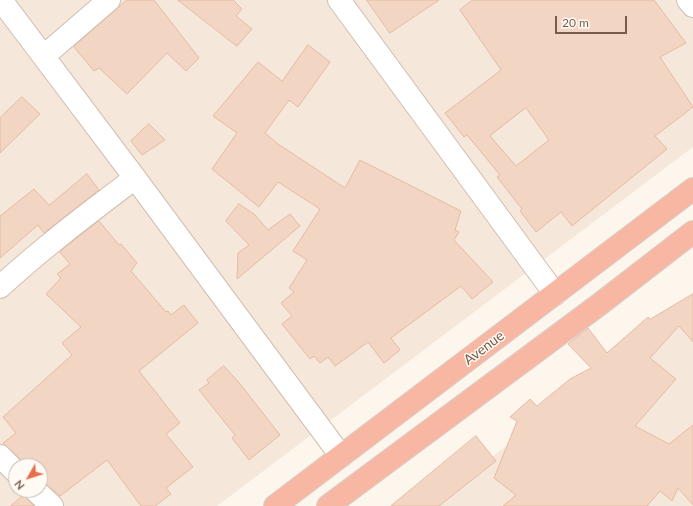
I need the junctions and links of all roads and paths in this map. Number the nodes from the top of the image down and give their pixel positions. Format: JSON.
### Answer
{"nodes":[{"id":1,"x":1,"y":0,"type":"edge"},
{"id":2,"x":109,"y":0,"type":"edge"},
{"id":3,"x":340,"y":0,"type":"edge"},
{"id":4,"x":688,"y":0,"type":"edge"},
{"id":5,"x":693,"y":6,"type":"edge"},
{"id":6,"x":44,"y":56,"type":"junction"},
{"id":7,"x":135,"y":178,"type":"junction"},
{"id":8,"x":693,"y":189,"type":"edge"},
{"id":9,"x":693,"y":232,"type":"edge"},
{"id":10,"x":0,"y":287,"type":"edge"},
{"id":11,"x":555,"y":294,"type":"junction"},
{"id":12,"x":0,"y":456,"type":"edge"},
{"id":13,"x":342,"y":456,"type":"junction"},
{"id":14,"x":8,"y":464,"type":"edge"},
{"id":15,"x":44,"y":498,"type":"edge"},
{"id":16,"x":52,"y":506,"type":"edge"},
{"id":17,"x":275,"y":506,"type":"edge"},
{"id":18,"x":328,"y":506,"type":"edge"}],
"edges":[{"from":1,"to":6,"type":"street"},
{"from":2,"to":6,"type":"street"},
{"from":3,"to":11,"type":"street"},
{"from":4,"to":5,"type":"street"},
{"from":6,"to":7,"type":"street"},
{"from":7,"to":10,"type":"street"},
{"from":7,"to":13,"type":"street"},
{"from":8,"to":11,"type":"highway","name":"Avenue"},
{"from":9,"to":18,"type":"highway"},
{"from":11,"to":13,"type":"highway","name":"Avenue"},
{"from":12,"to":14,"type":"street"},
{"from":13,"to":17,"type":"highway","name":"Avenue"},
{"from":15,"to":16,"type":"street"}]}
